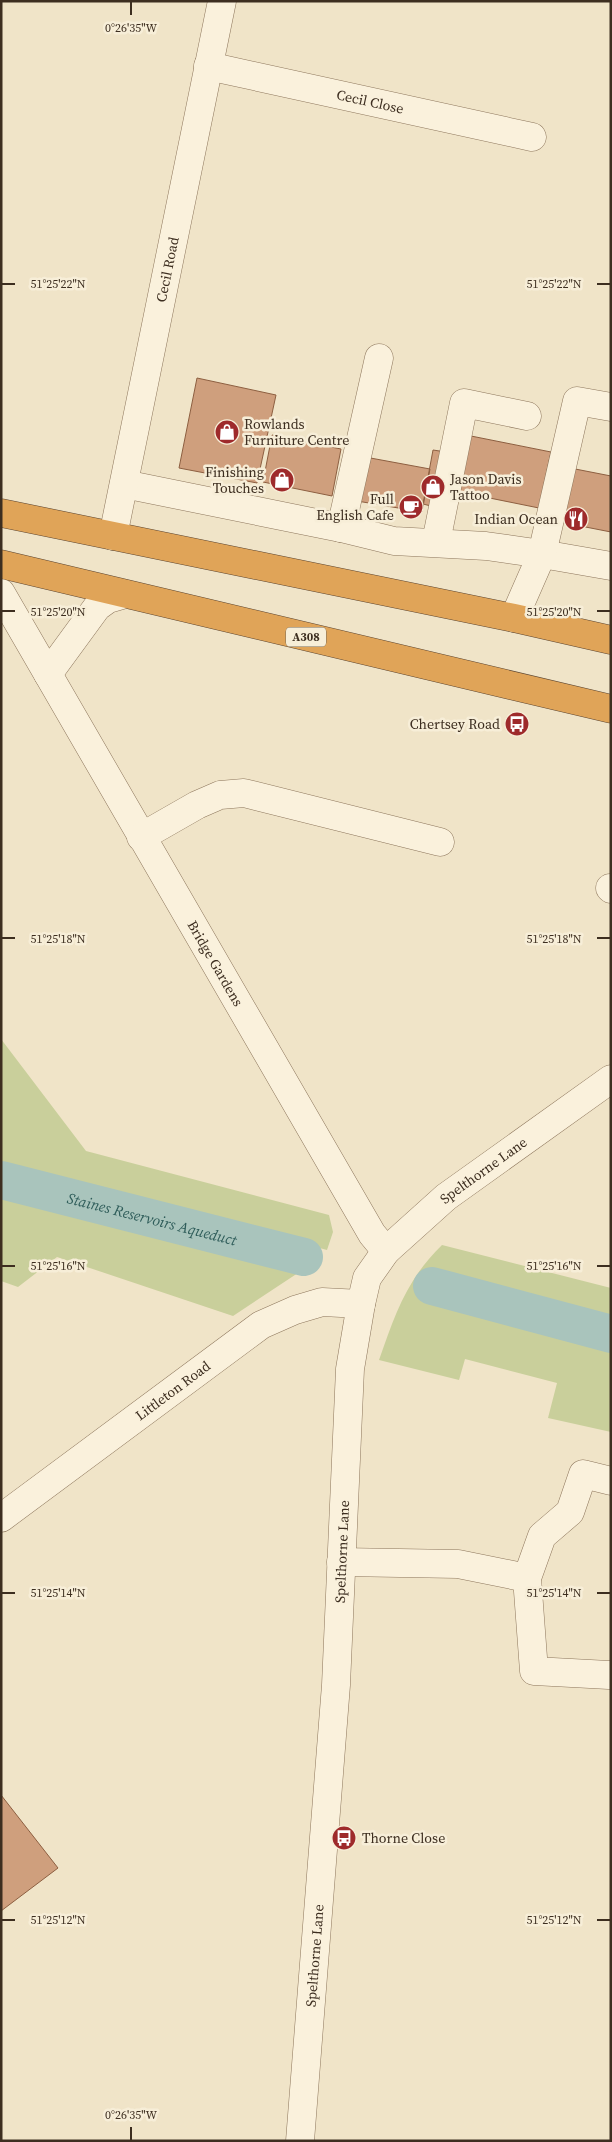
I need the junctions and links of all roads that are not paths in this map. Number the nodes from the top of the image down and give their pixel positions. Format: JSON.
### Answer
{"nodes":[{"id":1,"x":222,"y":1,"type":"edge"},
{"id":2,"x":208,"y":66,"type":"junction"},
{"id":3,"x":532,"y":137,"type":"dead end"},
{"id":4,"x":379,"y":358,"type":"dead end"},
{"id":5,"x":611,"y":406,"type":"edge"},
{"id":6,"x":527,"y":416,"type":"dead end"},
{"id":7,"x":124,"y":484,"type":"junction"},
{"id":8,"x":1,"y":513,"type":"edge"},
{"id":9,"x":341,"y":528,"type":"junction"},
{"id":10,"x":113,"y":536,"type":"junction"},
{"id":11,"x":436,"y":542,"type":"junction"},
{"id":12,"x":542,"y":554,"type":"junction"},
{"id":13,"x":1,"y":564,"type":"edge"},
{"id":14,"x":611,"y":566,"type":"edge"},
{"id":15,"x":1,"y":592,"type":"edge"},
{"id":16,"x":124,"y":594,"type":"junction"},
{"id":17,"x":514,"y":618,"type":"junction"},
{"id":18,"x":611,"y":640,"type":"edge"},
{"id":19,"x":48,"y":674,"type":"junction"},
{"id":20,"x":611,"y":709,"type":"edge"},
{"id":21,"x":142,"y":838,"type":"junction"},
{"id":22,"x":440,"y":842,"type":"dead end"},
{"id":23,"x":611,"y":1079,"type":"edge"},
{"id":24,"x":386,"y":1251,"type":"junction"},
{"id":25,"x":360,"y":1304,"type":"junction"},
{"id":26,"x":611,"y":1481,"type":"edge"},
{"id":27,"x":1,"y":1518,"type":"edge"},
{"id":28,"x":341,"y":1562,"type":"junction"},
{"id":29,"x":527,"y":1578,"type":"junction"},
{"id":30,"x":609,"y":1676,"type":"dead end"},
{"id":31,"x":300,"y":2141,"type":"edge"}],
"edges":[{"from":1,"to":2,"type":"street","name":"Cecil Road"},
{"from":2,"to":3,"type":"street","name":"Cecil Close"},
{"from":2,"to":7,"type":"street","name":"Cecil Road"},
{"from":4,"to":9,"type":"street"},
{"from":5,"to":12,"type":"street"},
{"from":6,"to":11,"type":"street"},
{"from":7,"to":9,"type":"street"},
{"from":7,"to":10,"type":"street","name":"Cecil Road"},
{"from":8,"to":10,"type":"highway"},
{"from":9,"to":11,"type":"street"},
{"from":10,"to":17,"type":"highway"},
{"from":11,"to":12,"type":"street"},
{"from":12,"to":14,"type":"street"},
{"from":12,"to":17,"type":"street"},
{"from":13,"to":16,"type":"highway","number":"A308"},
{"from":15,"to":19,"type":"street","name":"Bridge Gardens"},
{"from":16,"to":19,"type":"street"},
{"from":16,"to":20,"type":"highway","number":"A308"},
{"from":17,"to":18,"type":"highway"},
{"from":19,"to":21,"type":"street","name":"Bridge Gardens"},
{"from":21,"to":22,"type":"street"},
{"from":21,"to":24,"type":"street","name":"Bridge Gardens"},
{"from":23,"to":24,"type":"street","name":"Spelthorne Lane"},
{"from":24,"to":25,"type":"street","name":"Spelthorne Lane"},
{"from":25,"to":27,"type":"street","name":"Littleton Road"},
{"from":25,"to":28,"type":"street","name":"Spelthorne Lane"},
{"from":26,"to":29,"type":"street"},
{"from":28,"to":29,"type":"street"},
{"from":28,"to":31,"type":"street","name":"Spelthorne Lane"},
{"from":29,"to":30,"type":"street"}]}
